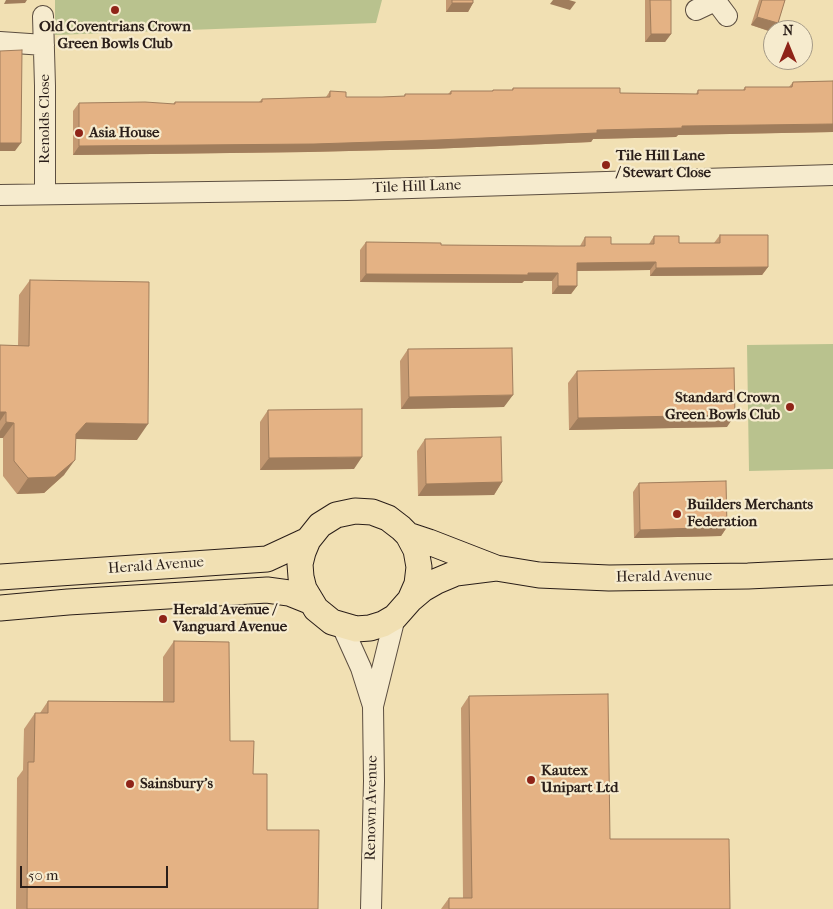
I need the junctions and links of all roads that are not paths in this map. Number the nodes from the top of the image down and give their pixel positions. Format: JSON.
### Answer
{"nodes":[{"id":1,"x":719,"y":6,"type":"edge"},
{"id":2,"x":696,"y":10,"type":"dead end"},
{"id":3,"x":43,"y":16,"type":"dead end"},
{"id":4,"x":0,"y":42,"type":"edge"},
{"id":5,"x":44,"y":45,"type":"junction"},
{"id":6,"x":833,"y":175,"type":"edge"},
{"id":7,"x":45,"y":194,"type":"junction"},
{"id":8,"x":0,"y":195,"type":"edge"},
{"id":9,"x":408,"y":535,"type":"junction"},
{"id":10,"x":308,"y":540,"type":"junction"},
{"id":11,"x":496,"y":568,"type":"junction"},
{"id":12,"x":833,"y":572,"type":"edge"},
{"id":13,"x":0,"y":577,"type":"edge"},
{"id":14,"x":309,"y":601,"type":"junction"},
{"id":15,"x":0,"y":608,"type":"edge"},
{"id":16,"x":403,"y":608,"type":"junction"},
{"id":17,"x":342,"y":626,"type":"junction"},
{"id":18,"x":373,"y":706,"type":"junction"},
{"id":19,"x":371,"y":909,"type":"edge"}],
"edges":[{"from":1,"to":2,"type":"street"},
{"from":3,"to":5,"type":"street","name":"Renolds Close"},
{"from":4,"to":5,"type":"street"},
{"from":5,"to":7,"type":"street","name":"Renolds Close"},
{"from":6,"to":7,"type":"street","name":"Tile Hill Lane"},
{"from":7,"to":8,"type":"street","name":"Tile Hill Lane"},
{"from":9,"to":10,"type":"main road","name":"Herald Avenue"},
{"from":9,"to":11,"type":"main road","name":"Herald Avenue"},
{"from":9,"to":16,"type":"main road"},
{"from":10,"to":13,"type":"main road","name":"Herald Avenue"},
{"from":10,"to":14,"type":"main road","name":"Herald Avenue"},
{"from":11,"to":12,"type":"main road","name":"Herald Avenue"},
{"from":11,"to":16,"type":"main road","name":"Herald Avenue"},
{"from":14,"to":15,"type":"main road","name":"Herald Avenue"},
{"from":14,"to":17,"type":"main road","name":"Herald Avenue"},
{"from":16,"to":17,"type":"main road","name":"Herald Avenue"},
{"from":16,"to":18,"type":"street","name":"Renown Avenue"},
{"from":17,"to":18,"type":"street","name":"Renown Avenue"},
{"from":18,"to":19,"type":"street","name":"Renown Avenue"}]}
